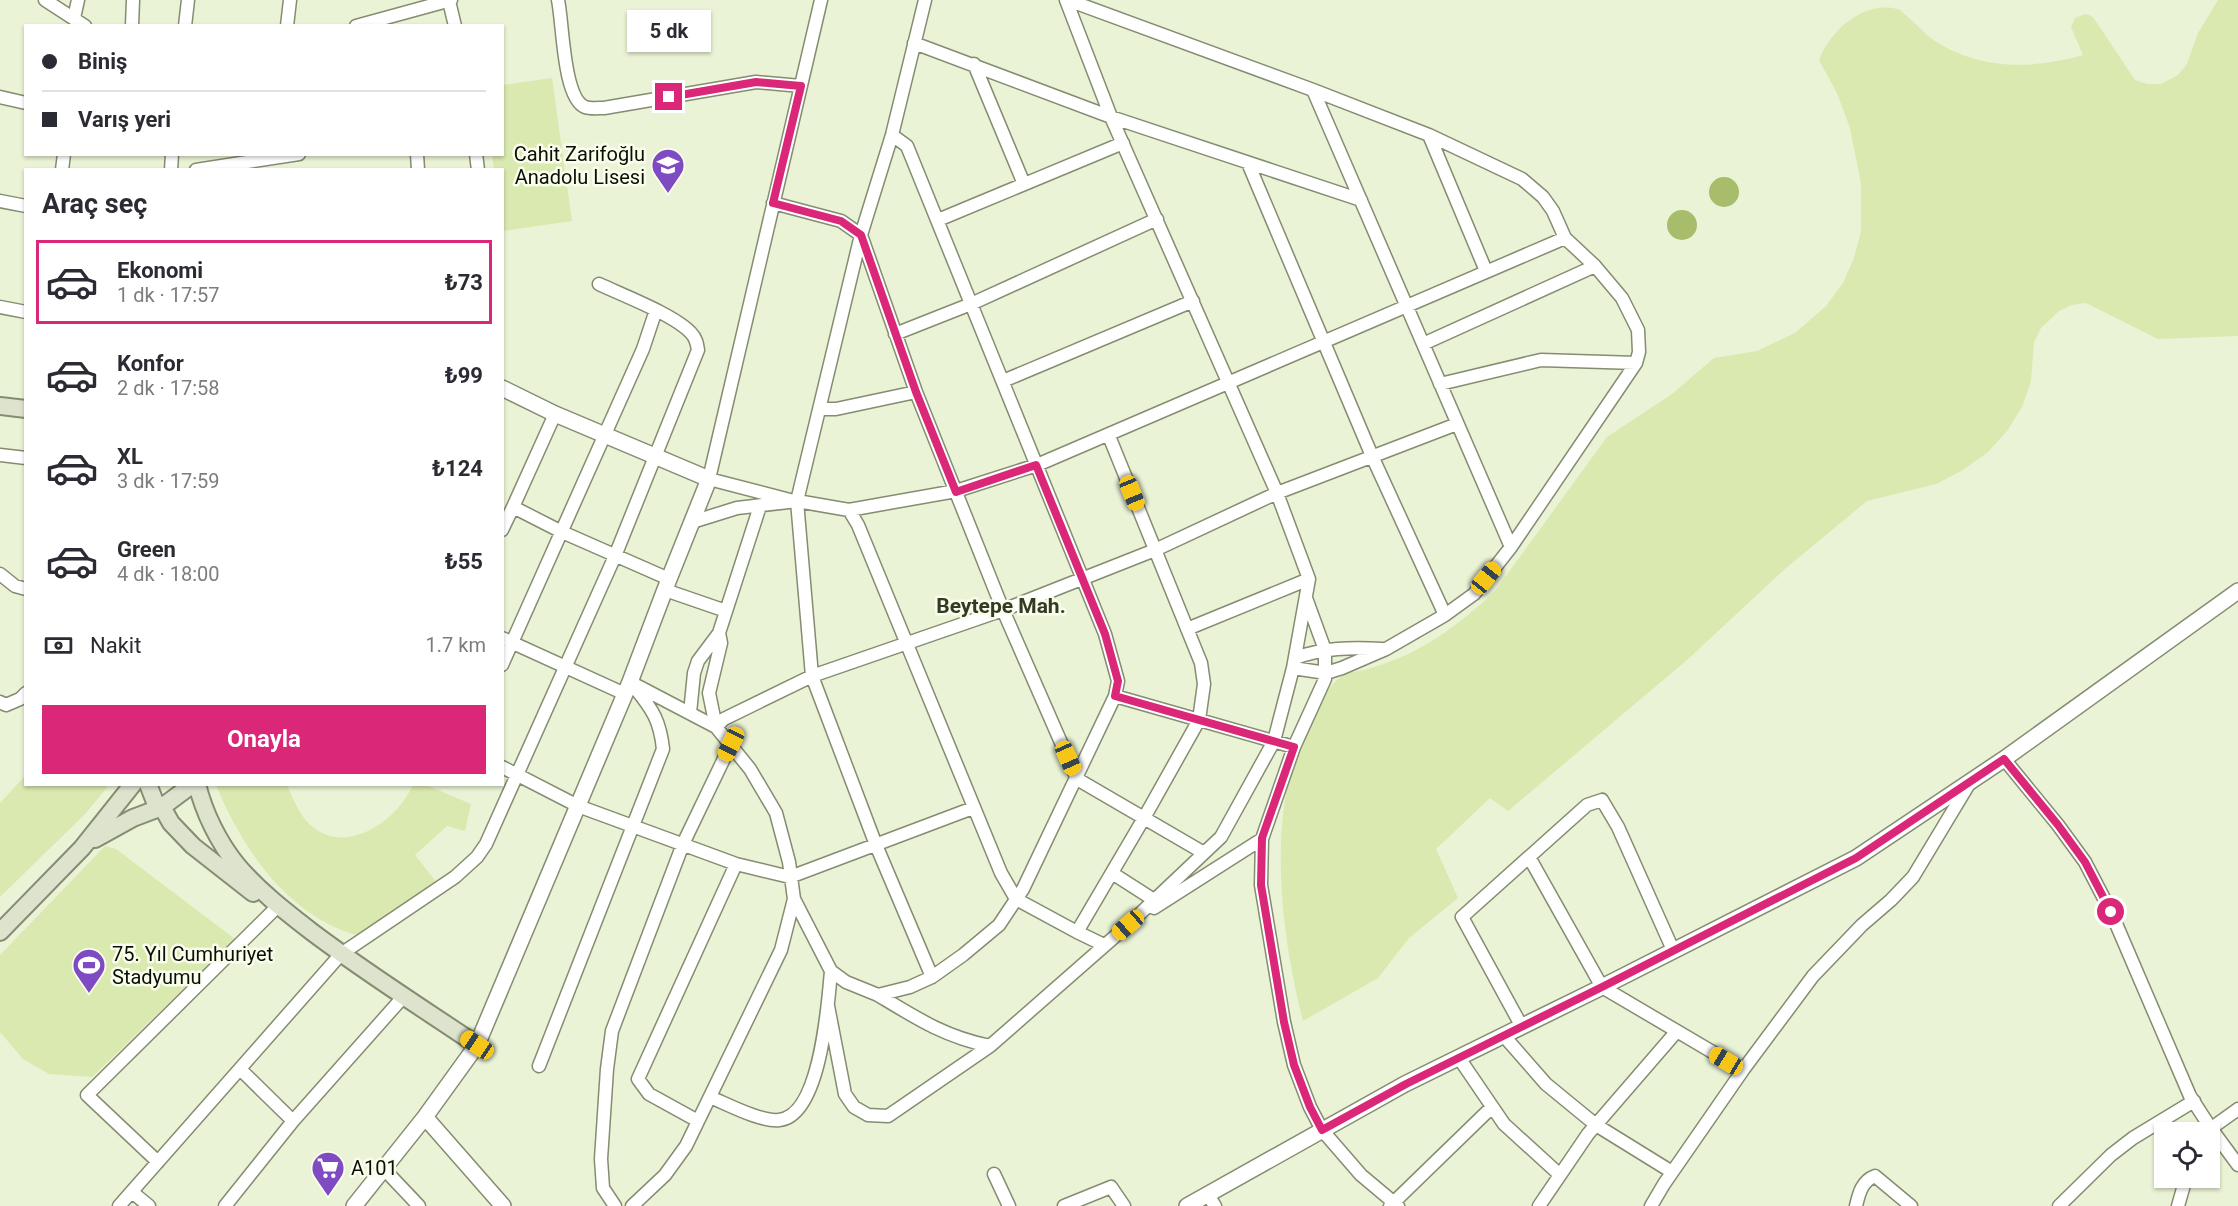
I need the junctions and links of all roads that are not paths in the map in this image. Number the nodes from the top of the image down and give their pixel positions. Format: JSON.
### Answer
{"nodes":[{"id":1,"x":45,"y":0,"type":"edge"},
{"id":2,"x":78,"y":0,"type":"edge"},
{"id":3,"x":133,"y":0,"type":"edge"},
{"id":4,"x":188,"y":0,"type":"edge"},
{"id":5,"x":290,"y":0,"type":"edge"},
{"id":6,"x":450,"y":0,"type":"edge"},
{"id":7,"x":558,"y":0,"type":"edge"},
{"id":8,"x":820,"y":0,"type":"edge"},
{"id":9,"x":925,"y":0,"type":"edge"},
{"id":10,"x":1067,"y":0,"type":"edge"},
{"id":11,"x":401,"y":20,"type":"edge"},
{"id":12,"x":82,"y":24,"type":"edge"},
{"id":13,"x":132,"y":24,"type":"edge"},
{"id":14,"x":185,"y":24,"type":"edge"},
{"id":15,"x":287,"y":24,"type":"edge"},
{"id":16,"x":371,"y":24,"type":"edge"},
{"id":17,"x":455,"y":24,"type":"edge"},
{"id":18,"x":914,"y":42,"type":"junction"},
{"id":19,"x":974,"y":64,"type":"junction"},
{"id":20,"x":801,"y":86,"type":"junction"},
{"id":21,"x":1313,"y":90,"type":"junction"},
{"id":22,"x":0,"y":97,"type":"edge"},
{"id":23,"x":24,"y":103,"type":"edge"},
{"id":24,"x":1111,"y":117,"type":"junction"},
{"id":25,"x":892,"y":135,"type":"junction"},
{"id":26,"x":1428,"y":135,"type":"junction"},
{"id":27,"x":1123,"y":143,"type":"junction"},
{"id":28,"x":286,"y":156,"type":"edge"},
{"id":29,"x":1248,"y":164,"type":"junction"},
{"id":30,"x":209,"y":168,"type":"edge"},
{"id":31,"x":1024,"y":184,"type":"junction"},
{"id":32,"x":1361,"y":200,"type":"junction"},
{"id":33,"x":0,"y":201,"type":"edge"},
{"id":34,"x":773,"y":203,"type":"junction"},
{"id":35,"x":24,"y":206,"type":"edge"},
{"id":36,"x":1157,"y":219,"type":"junction"},
{"id":37,"x":938,"y":220,"type":"junction"},
{"id":38,"x":861,"y":235,"type":"junction"},
{"id":39,"x":1565,"y":238,"type":"junction"},
{"id":40,"x":1595,"y":266,"type":"junction"},
{"id":41,"x":1486,"y":271,"type":"junction"},
{"id":42,"x":599,"y":284,"type":"dead end"},
{"id":43,"x":1193,"y":301,"type":"junction"},
{"id":44,"x":971,"y":304,"type":"junction"},
{"id":45,"x":1407,"y":306,"type":"junction"},
{"id":46,"x":0,"y":307,"type":"edge"},
{"id":47,"x":656,"y":310,"type":"junction"},
{"id":48,"x":24,"y":312,"type":"edge"},
{"id":49,"x":895,"y":334,"type":"junction"},
{"id":50,"x":1325,"y":342,"type":"junction"},
{"id":51,"x":1423,"y":344,"type":"junction"},
{"id":52,"x":1636,"y":363,"type":"junction"},
{"id":53,"x":1002,"y":381,"type":"junction"},
{"id":54,"x":1230,"y":383,"type":"junction"},
{"id":55,"x":1440,"y":384,"type":"junction"},
{"id":56,"x":504,"y":389,"type":"edge"},
{"id":57,"x":916,"y":392,"type":"junction"},
{"id":58,"x":0,"y":406,"type":"edge"},
{"id":59,"x":24,"y":409,"type":"edge"},
{"id":60,"x":820,"y":409,"type":"junction"},
{"id":61,"x":555,"y":414,"type":"junction"},
{"id":62,"x":1457,"y":424,"type":"junction"},
{"id":63,"x":605,"y":435,"type":"junction"},
{"id":64,"x":1109,"y":436,"type":"junction"},
{"id":65,"x":0,"y":455,"type":"edge"},
{"id":66,"x":656,"y":456,"type":"junction"},
{"id":67,"x":1372,"y":456,"type":"junction"},
{"id":68,"x":24,"y":458,"type":"edge"},
{"id":69,"x":1036,"y":465,"type":"junction"},
{"id":70,"x":709,"y":479,"type":"junction"},
{"id":71,"x":956,"y":492,"type":"junction"},
{"id":72,"x":1277,"y":493,"type":"junction"},
{"id":73,"x":797,"y":501,"type":"junction"},
{"id":74,"x":760,"y":506,"type":"junction"},
{"id":75,"x":513,"y":507,"type":"junction"},
{"id":76,"x":849,"y":510,"type":"junction"},
{"id":77,"x":692,"y":522,"type":"junction"},
{"id":78,"x":504,"y":526,"type":"edge"},
{"id":79,"x":562,"y":532,"type":"junction"},
{"id":80,"x":1511,"y":547,"type":"junction"},
{"id":81,"x":1155,"y":550,"type":"junction"},
{"id":82,"x":615,"y":556,"type":"junction"},
{"id":83,"x":0,"y":574,"type":"edge"},
{"id":84,"x":1082,"y":578,"type":"junction"},
{"id":85,"x":1309,"y":579,"type":"junction"},
{"id":86,"x":667,"y":584,"type":"junction"},
{"id":87,"x":24,"y":588,"type":"edge"},
{"id":88,"x":2238,"y":591,"type":"edge"},
{"id":89,"x":1306,"y":596,"type":"junction"},
{"id":90,"x":1003,"y":610,"type":"junction"},
{"id":91,"x":726,"y":611,"type":"junction"},
{"id":92,"x":1445,"y":615,"type":"junction"},
{"id":93,"x":1187,"y":629,"type":"junction"},
{"id":94,"x":719,"y":633,"type":"junction"},
{"id":95,"x":507,"y":640,"type":"edge"},
{"id":96,"x":907,"y":643,"type":"junction"},
{"id":97,"x":1386,"y":649,"type":"junction"},
{"id":98,"x":1325,"y":650,"type":"junction"},
{"id":99,"x":504,"y":655,"type":"edge"},
{"id":100,"x":1294,"y":663,"type":"junction"},
{"id":101,"x":565,"y":667,"type":"junction"},
{"id":102,"x":1326,"y":673,"type":"junction"},
{"id":103,"x":812,"y":676,"type":"junction"},
{"id":104,"x":628,"y":688,"type":"junction"},
{"id":105,"x":24,"y":695,"type":"edge"},
{"id":106,"x":1115,"y":696,"type":"junction"},
{"id":107,"x":0,"y":702,"type":"edge"},
{"id":108,"x":690,"y":713,"type":"junction"},
{"id":109,"x":1198,"y":720,"type":"junction"},
{"id":110,"x":717,"y":727,"type":"junction"},
{"id":111,"x":1274,"y":741,"type":"junction"},
{"id":112,"x":731,"y":744,"type":"junction"},
{"id":113,"x":1294,"y":747,"type":"junction"},
{"id":114,"x":2004,"y":759,"type":"junction"},
{"id":115,"x":504,"y":768,"type":"edge"},
{"id":116,"x":516,"y":774,"type":"junction"},
{"id":117,"x":1077,"y":779,"type":"junction"},
{"id":118,"x":1969,"y":784,"type":"junction"},
{"id":119,"x":131,"y":786,"type":"edge"},
{"id":120,"x":149,"y":786,"type":"edge"},
{"id":121,"x":192,"y":786,"type":"edge"},
{"id":122,"x":196,"y":786,"type":"edge"},
{"id":123,"x":578,"y":806,"type":"junction"},
{"id":124,"x":162,"y":807,"type":"junction"},
{"id":125,"x":973,"y":808,"type":"junction"},
{"id":126,"x":1144,"y":818,"type":"junction"},
{"id":127,"x":632,"y":825,"type":"junction"},
{"id":128,"x":1262,"y":838,"type":"junction"},
{"id":129,"x":683,"y":844,"type":"junction"},
{"id":130,"x":876,"y":845,"type":"junction"},
{"id":131,"x":82,"y":848,"type":"junction"},
{"id":132,"x":1204,"y":853,"type":"junction"},
{"id":133,"x":1529,"y":857,"type":"junction"},
{"id":134,"x":736,"y":864,"type":"junction"},
{"id":135,"x":1112,"y":873,"type":"junction"},
{"id":136,"x":790,"y":877,"type":"junction"},
{"id":137,"x":794,"y":899,"type":"junction"},
{"id":138,"x":1016,"y":899,"type":"junction"},
{"id":139,"x":1154,"y":900,"type":"junction"},
{"id":140,"x":274,"y":903,"type":"junction"},
{"id":141,"x":1128,"y":925,"type":"junction"},
{"id":142,"x":0,"y":932,"type":"edge"},
{"id":143,"x":1077,"y":932,"type":"junction"},
{"id":144,"x":1104,"y":945,"type":"junction"},
{"id":145,"x":1673,"y":951,"type":"junction"},
{"id":146,"x":341,"y":954,"type":"junction"},
{"id":147,"x":831,"y":970,"type":"junction"},
{"id":148,"x":932,"y":977,"type":"junction"},
{"id":149,"x":1602,"y":987,"type":"junction"},
{"id":150,"x":878,"y":995,"type":"junction"},
{"id":151,"x":404,"y":996,"type":"junction"},
{"id":152,"x":828,"y":1006,"type":"junction"},
{"id":153,"x":1522,"y":1027,"type":"junction"},
{"id":154,"x":1677,"y":1031,"type":"junction"},
{"id":155,"x":1504,"y":1036,"type":"junction"},
{"id":156,"x":477,"y":1045,"type":"junction"},
{"id":157,"x":990,"y":1046,"type":"junction"},
{"id":158,"x":1459,"y":1058,"type":"junction"},
{"id":159,"x":539,"y":1066,"type":"dead end"},
{"id":160,"x":240,"y":1069,"type":"junction"},
{"id":161,"x":1743,"y":1070,"type":"junction"},
{"id":162,"x":710,"y":1097,"type":"junction"},
{"id":163,"x":2194,"y":1101,"type":"junction"},
{"id":164,"x":1492,"y":1107,"type":"junction"},
{"id":165,"x":2238,"y":1109,"type":"edge"},
{"id":166,"x":425,"y":1117,"type":"junction"},
{"id":167,"x":293,"y":1120,"type":"junction"},
{"id":168,"x":698,"y":1121,"type":"junction"},
{"id":169,"x":2203,"y":1122,"type":"edge"},
{"id":170,"x":2219,"y":1122,"type":"edge"},
{"id":171,"x":1596,"y":1125,"type":"junction"},
{"id":172,"x":1322,"y":1130,"type":"junction"},
{"id":173,"x":2220,"y":1145,"type":"edge"},
{"id":174,"x":158,"y":1162,"type":"junction"},
{"id":175,"x":2238,"y":1165,"type":"edge"},
{"id":176,"x":384,"y":1169,"type":"junction"},
{"id":177,"x":1672,"y":1172,"type":"junction"},
{"id":178,"x":994,"y":1174,"type":"dead end"},
{"id":179,"x":1560,"y":1175,"type":"junction"},
{"id":180,"x":2183,"y":1188,"type":"edge"},
{"id":181,"x":132,"y":1192,"type":"junction"},
{"id":182,"x":1211,"y":1200,"type":"edge"},
{"id":183,"x":1394,"y":1205,"type":"edge"},
{"id":184,"x":119,"y":1206,"type":"edge"},
{"id":185,"x":149,"y":1206,"type":"edge"},
{"id":186,"x":225,"y":1206,"type":"edge"},
{"id":187,"x":354,"y":1206,"type":"edge"},
{"id":188,"x":419,"y":1206,"type":"edge"},
{"id":189,"x":503,"y":1206,"type":"edge"},
{"id":190,"x":615,"y":1206,"type":"edge"},
{"id":191,"x":632,"y":1206,"type":"edge"},
{"id":192,"x":1009,"y":1206,"type":"edge"},
{"id":193,"x":1064,"y":1206,"type":"edge"},
{"id":194,"x":1124,"y":1206,"type":"edge"},
{"id":195,"x":1187,"y":1206,"type":"edge"},
{"id":196,"x":1539,"y":1206,"type":"edge"},
{"id":197,"x":1651,"y":1206,"type":"edge"},
{"id":198,"x":1856,"y":1206,"type":"edge"},
{"id":199,"x":1911,"y":1206,"type":"edge"},
{"id":200,"x":2059,"y":1206,"type":"edge"},
{"id":201,"x":2178,"y":1206,"type":"edge"}],
"edges":[{"from":1,"to":12,"type":"street"},
{"from":2,"to":12,"type":"street"},
{"from":3,"to":13,"type":"street"},
{"from":4,"to":14,"type":"street"},
{"from":5,"to":15,"type":"street"},
{"from":6,"to":11,"type":"street"},
{"from":6,"to":17,"type":"street"},
{"from":7,"to":20,"type":"street"},
{"from":8,"to":20,"type":"street"},
{"from":9,"to":18,"type":"street"},
{"from":10,"to":21,"type":"street"},
{"from":10,"to":24,"type":"street"},
{"from":11,"to":16,"type":"street"},
{"from":18,"to":19,"type":"street"},
{"from":18,"to":25,"type":"street"},
{"from":19,"to":24,"type":"street"},
{"from":19,"to":31,"type":"street"},
{"from":20,"to":34,"type":"street"},
{"from":21,"to":26,"type":"street"},
{"from":21,"to":32,"type":"street"},
{"from":22,"to":23,"type":"street"},
{"from":24,"to":27,"type":"street"},
{"from":24,"to":29,"type":"street"},
{"from":25,"to":37,"type":"street"},
{"from":25,"to":38,"type":"street"},
{"from":26,"to":39,"type":"street"},
{"from":26,"to":41,"type":"street"},
{"from":27,"to":31,"type":"street"},
{"from":27,"to":36,"type":"street"},
{"from":28,"to":30,"type":"street"},
{"from":29,"to":32,"type":"street"},
{"from":29,"to":50,"type":"street"},
{"from":31,"to":37,"type":"street"},
{"from":32,"to":45,"type":"street"},
{"from":33,"to":35,"type":"street"},
{"from":34,"to":38,"type":"street"},
{"from":34,"to":70,"type":"street"},
{"from":36,"to":43,"type":"street"},
{"from":36,"to":44,"type":"street"},
{"from":37,"to":44,"type":"street"},
{"from":38,"to":49,"type":"street"},
{"from":38,"to":60,"type":"street"},
{"from":39,"to":40,"type":"street"},
{"from":39,"to":41,"type":"street"},
{"from":40,"to":51,"type":"street"},
{"from":40,"to":52,"type":"street"},
{"from":41,"to":45,"type":"street"},
{"from":42,"to":47,"type":"street"},
{"from":43,"to":53,"type":"street"},
{"from":43,"to":54,"type":"street"},
{"from":44,"to":49,"type":"street"},
{"from":44,"to":53,"type":"street"},
{"from":45,"to":50,"type":"street"},
{"from":45,"to":51,"type":"street"},
{"from":46,"to":48,"type":"street"},
{"from":47,"to":63,"type":"street"},
{"from":47,"to":66,"type":"street"},
{"from":49,"to":57,"type":"street"},
{"from":50,"to":54,"type":"street"},
{"from":50,"to":67,"type":"street"},
{"from":51,"to":55,"type":"street"},
{"from":52,"to":55,"type":"street"},
{"from":52,"to":80,"type":"street"},
{"from":53,"to":69,"type":"street"},
{"from":54,"to":64,"type":"street"},
{"from":54,"to":72,"type":"street"},
{"from":55,"to":62,"type":"street"},
{"from":56,"to":61,"type":"street"},
{"from":57,"to":60,"type":"street"},
{"from":57,"to":71,"type":"street"},
{"from":58,"to":59,"type":"main road"},
{"from":60,"to":73,"type":"street"},
{"from":61,"to":63,"type":"street"},
{"from":61,"to":75,"type":"street"},
{"from":62,"to":67,"type":"street"},
{"from":62,"to":80,"type":"street"},
{"from":63,"to":66,"type":"street"},
{"from":63,"to":79,"type":"street"},
{"from":64,"to":69,"type":"street"},
{"from":64,"to":81,"type":"street"},
{"from":65,"to":68,"type":"street"},
{"from":66,"to":70,"type":"street"},
{"from":66,"to":82,"type":"street"},
{"from":67,"to":72,"type":"street"},
{"from":67,"to":92,"type":"street"},
{"from":69,"to":71,"type":"street"},
{"from":69,"to":84,"type":"street"},
{"from":70,"to":73,"type":"street"},
{"from":70,"to":77,"type":"street"},
{"from":71,"to":76,"type":"street"},
{"from":71,"to":90,"type":"street"},
{"from":72,"to":81,"type":"street"},
{"from":72,"to":85,"type":"street"},
{"from":73,"to":74,"type":"street"},
{"from":73,"to":76,"type":"street"},
{"from":73,"to":103,"type":"street"},
{"from":74,"to":77,"type":"street"},
{"from":74,"to":91,"type":"street"},
{"from":75,"to":78,"type":"street"},
{"from":75,"to":79,"type":"street"},
{"from":76,"to":96,"type":"street"},
{"from":77,"to":86,"type":"street"},
{"from":79,"to":82,"type":"street"},
{"from":79,"to":95,"type":"street"},
{"from":80,"to":92,"type":"street"},
{"from":81,"to":84,"type":"street"},
{"from":81,"to":93,"type":"street"},
{"from":82,"to":86,"type":"street"},
{"from":82,"to":101,"type":"street"},
{"from":83,"to":87,"type":"street"},
{"from":84,"to":90,"type":"street"},
{"from":84,"to":106,"type":"street"},
{"from":85,"to":89,"type":"street"},
{"from":85,"to":93,"type":"street"},
{"from":86,"to":91,"type":"street"},
{"from":86,"to":104,"type":"street"},
{"from":88,"to":114,"type":"street"},
{"from":89,"to":98,"type":"street"},
{"from":89,"to":100,"type":"street"},
{"from":90,"to":96,"type":"street"},
{"from":90,"to":117,"type":"street"},
{"from":91,"to":94,"type":"street"},
{"from":92,"to":97,"type":"street"},
{"from":93,"to":109,"type":"street"},
{"from":94,"to":108,"type":"street"},
{"from":94,"to":110,"type":"street"},
{"from":95,"to":99,"type":"street"},
{"from":95,"to":101,"type":"street"},
{"from":96,"to":103,"type":"street"},
{"from":96,"to":125,"type":"street"},
{"from":97,"to":98,"type":"street"},
{"from":97,"to":102,"type":"street"},
{"from":98,"to":100,"type":"street"},
{"from":98,"to":102,"type":"street"},
{"from":100,"to":102,"type":"street"},
{"from":100,"to":111,"type":"street"},
{"from":101,"to":104,"type":"street"},
{"from":101,"to":116,"type":"street"},
{"from":102,"to":113,"type":"street"},
{"from":103,"to":110,"type":"street"},
{"from":103,"to":130,"type":"street"},
{"from":104,"to":108,"type":"street"},
{"from":104,"to":123,"type":"street"},
{"from":104,"to":127,"type":"street"},
{"from":105,"to":107,"type":"street"},
{"from":106,"to":109,"type":"street"},
{"from":106,"to":117,"type":"street"},
{"from":108,"to":110,"type":"street"},
{"from":109,"to":111,"type":"street"},
{"from":109,"to":126,"type":"street"},
{"from":110,"to":112,"type":"street"},
{"from":111,"to":113,"type":"street"},
{"from":111,"to":132,"type":"street"},
{"from":112,"to":129,"type":"street"},
{"from":112,"to":136,"type":"street"},
{"from":113,"to":128,"type":"street"},
{"from":114,"to":118,"type":"street"},
{"from":114,"to":163,"type":"street"},
{"from":115,"to":116,"type":"street"},
{"from":116,"to":123,"type":"street"},
{"from":116,"to":146,"type":"street"},
{"from":117,"to":126,"type":"street"},
{"from":117,"to":138,"type":"street"},
{"from":118,"to":145,"type":"street"},
{"from":118,"to":161,"type":"street"},
{"from":119,"to":131,"type":"main road"},
{"from":120,"to":124,"type":"main road"},
{"from":121,"to":124,"type":"main road"},
{"from":122,"to":140,"type":"main road"},
{"from":123,"to":127,"type":"street"},
{"from":123,"to":156,"type":"street"},
{"from":124,"to":131,"type":"main road"},
{"from":124,"to":140,"type":"main road"},
{"from":125,"to":130,"type":"street"},
{"from":125,"to":138,"type":"street"},
{"from":126,"to":132,"type":"street"},
{"from":126,"to":135,"type":"street"},
{"from":127,"to":129,"type":"street"},
{"from":127,"to":159,"type":"street"},
{"from":128,"to":141,"type":"street"},
{"from":128,"to":172,"type":"street"},
{"from":129,"to":134,"type":"street"},
{"from":129,"to":190,"type":"street"},
{"from":130,"to":136,"type":"street"},
{"from":130,"to":148,"type":"street"},
{"from":131,"to":142,"type":"main road"},
{"from":132,"to":139,"type":"street"},
{"from":133,"to":145,"type":"street"},
{"from":133,"to":149,"type":"street"},
{"from":133,"to":153,"type":"street"},
{"from":134,"to":136,"type":"street"},
{"from":134,"to":168,"type":"street"},
{"from":135,"to":139,"type":"street"},
{"from":135,"to":143,"type":"street"},
{"from":136,"to":137,"type":"street"},
{"from":137,"to":147,"type":"street"},
{"from":137,"to":162,"type":"street"},
{"from":138,"to":143,"type":"street"},
{"from":138,"to":148,"type":"street"},
{"from":139,"to":141,"type":"street"},
{"from":140,"to":146,"type":"main road"},
{"from":140,"to":174,"type":"street"},
{"from":141,"to":144,"type":"street"},
{"from":143,"to":144,"type":"street"},
{"from":144,"to":157,"type":"street"},
{"from":145,"to":149,"type":"street"},
{"from":146,"to":151,"type":"main road"},
{"from":146,"to":160,"type":"street"},
{"from":147,"to":150,"type":"street"},
{"from":147,"to":152,"type":"street"},
{"from":148,"to":150,"type":"street"},
{"from":149,"to":153,"type":"street"},
{"from":149,"to":154,"type":"street"},
{"from":150,"to":157,"type":"street"},
{"from":151,"to":156,"type":"main road"},
{"from":151,"to":167,"type":"street"},
{"from":152,"to":157,"type":"street"},
{"from":152,"to":162,"type":"street"},
{"from":153,"to":155,"type":"street"},
{"from":154,"to":161,"type":"street"},
{"from":154,"to":171,"type":"street"},
{"from":155,"to":158,"type":"street"},
{"from":155,"to":171,"type":"street"},
{"from":156,"to":166,"type":"street"},
{"from":158,"to":164,"type":"street"},
{"from":158,"to":172,"type":"street"},
{"from":160,"to":167,"type":"street"},
{"from":160,"to":174,"type":"street"},
{"from":161,"to":177,"type":"street"},
{"from":162,"to":168,"type":"street"},
{"from":163,"to":169,"type":"street"},
{"from":163,"to":200,"type":"street"},
{"from":164,"to":179,"type":"street"},
{"from":164,"to":183,"type":"street"},
{"from":165,"to":170,"type":"street"},
{"from":166,"to":176,"type":"street"},
{"from":166,"to":189,"type":"street"},
{"from":167,"to":186,"type":"street"},
{"from":168,"to":191,"type":"street"},
{"from":171,"to":177,"type":"street"},
{"from":171,"to":179,"type":"street"},
{"from":172,"to":182,"type":"street"},
{"from":172,"to":183,"type":"street"},
{"from":173,"to":175,"type":"street"},
{"from":174,"to":181,"type":"street"},
{"from":176,"to":187,"type":"street"},
{"from":176,"to":188,"type":"street"},
{"from":177,"to":197,"type":"street"},
{"from":178,"to":192,"type":"street"},
{"from":179,"to":196,"type":"street"},
{"from":180,"to":201,"type":"street"},
{"from":181,"to":184,"type":"street"},
{"from":181,"to":185,"type":"street"},
{"from":182,"to":195,"type":"street"},
{"from":193,"to":194,"type":"street"},
{"from":198,"to":199,"type":"street"}]}
